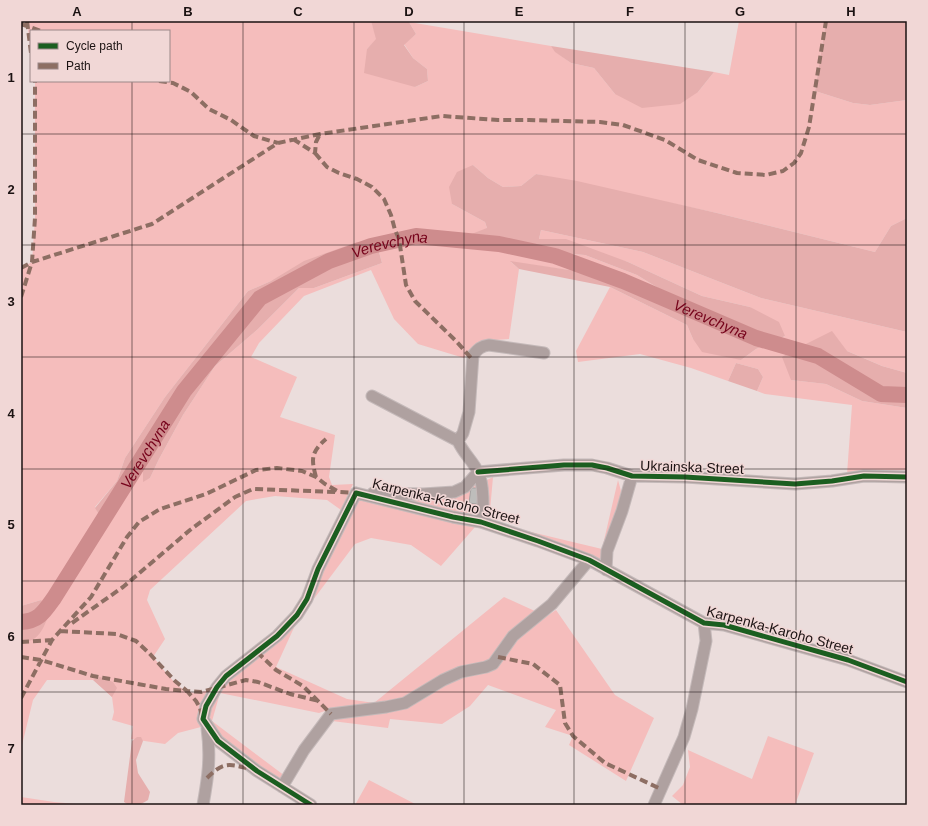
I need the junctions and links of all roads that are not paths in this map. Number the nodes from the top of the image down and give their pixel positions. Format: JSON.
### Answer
{"nodes":[{"id":1,"x":544,"y":353,"type":"dead end"},
{"id":2,"x":372,"y":396,"type":"dead end"},
{"id":3,"x":458,"y":441,"type":"junction"},
{"id":4,"x":478,"y":472,"type":"junction"},
{"id":5,"x":632,"y":476,"type":"junction"},
{"id":6,"x":907,"y":477,"type":"edge"},
{"id":7,"x":356,"y":493,"type":"junction"},
{"id":8,"x":481,"y":522,"type":"junction"},
{"id":9,"x":589,"y":560,"type":"junction"},
{"id":10,"x":606,"y":570,"type":"junction"},
{"id":11,"x":704,"y":623,"type":"junction"},
{"id":12,"x":907,"y":682,"type":"edge"},
{"id":13,"x":205,"y":723,"type":"junction"},
{"id":14,"x":282,"y":787,"type":"junction"},
{"id":15,"x":203,"y":805,"type":"edge"},
{"id":16,"x":312,"y":805,"type":"edge"},
{"id":17,"x":654,"y":805,"type":"edge"}],
"edges":[{"from":1,"to":3,"type":"street"},
{"from":2,"to":3,"type":"street"},
{"from":3,"to":4,"type":"street"},
{"from":4,"to":5,"type":"street","name":"Ukrainska Street"},
{"from":4,"to":7,"type":"street"},
{"from":4,"to":8,"type":"street"},
{"from":5,"to":6,"type":"street","name":"Ukrainska Street"},
{"from":5,"to":10,"type":"street"},
{"from":7,"to":8,"type":"street","name":"Karpenka-Karoho Street"},
{"from":7,"to":13,"type":"street"},
{"from":8,"to":9,"type":"street","name":"Karpenka-Karoho Street"},
{"from":9,"to":10,"type":"street","name":"Karpenka-Karoho Street"},
{"from":9,"to":14,"type":"street"},
{"from":10,"to":11,"type":"street","name":"Karpenka-Karoho Street"},
{"from":11,"to":12,"type":"street","name":"Karpenka-Karoho Street"},
{"from":11,"to":17,"type":"street"},
{"from":13,"to":14,"type":"street"},
{"from":13,"to":15,"type":"street"},
{"from":14,"to":16,"type":"street"}]}
